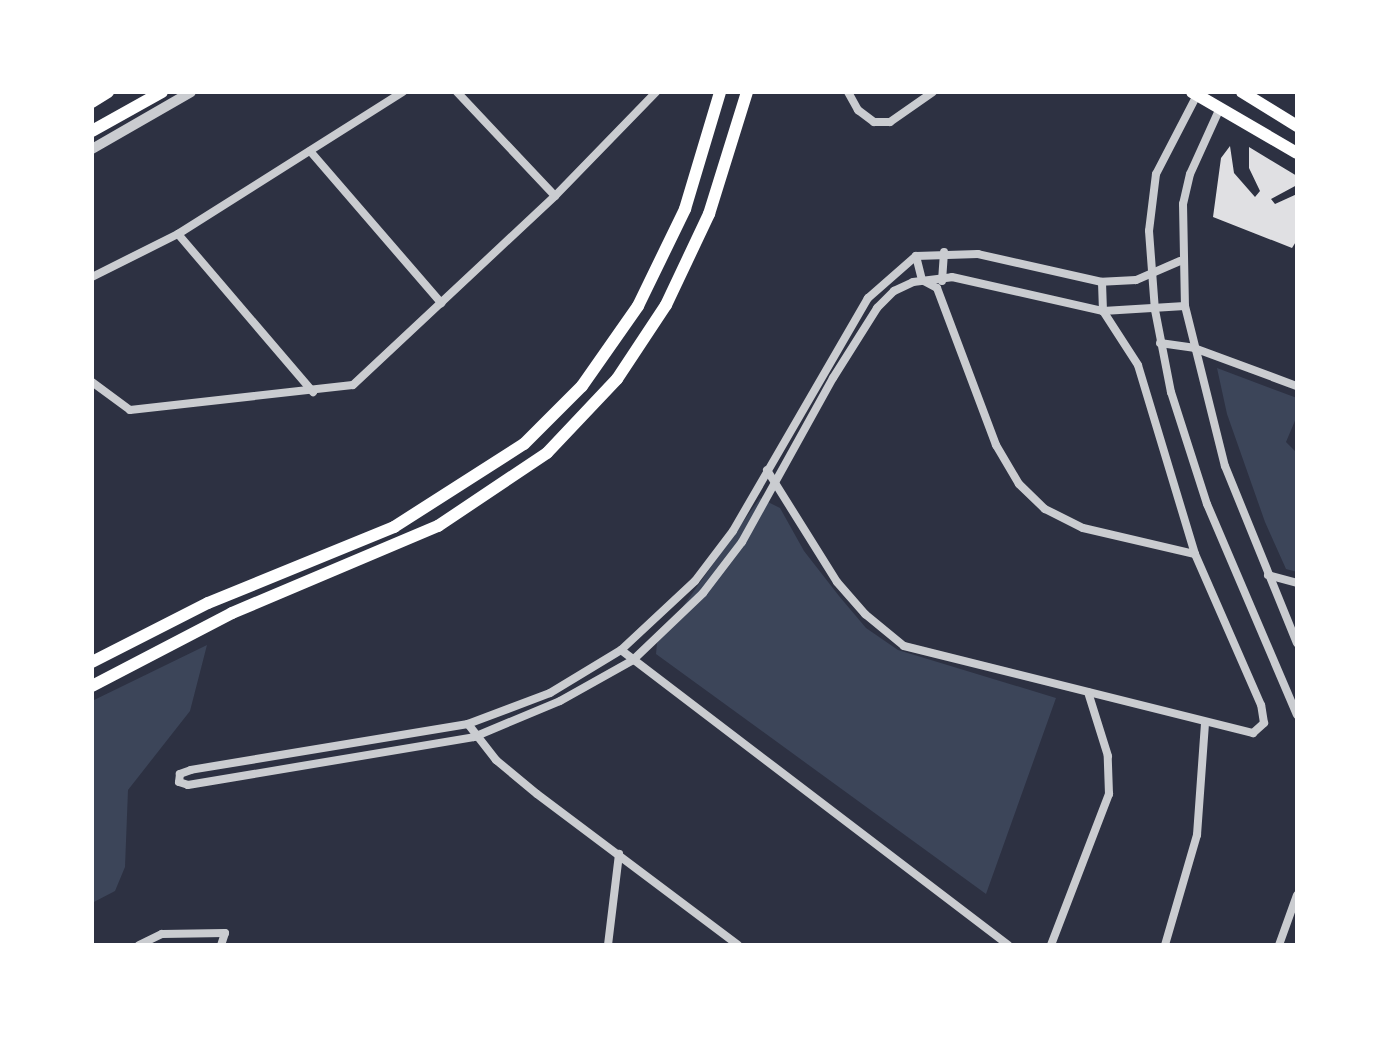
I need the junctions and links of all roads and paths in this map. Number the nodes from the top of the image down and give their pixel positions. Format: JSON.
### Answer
{"nodes":[{"id":1,"x":108,"y":92,"type":"edge"},
{"id":2,"x":162,"y":92,"type":"edge"},
{"id":3,"x":191,"y":92,"type":"edge"},
{"id":4,"x":403,"y":92,"type":"edge"},
{"id":5,"x":457,"y":92,"type":"edge"},
{"id":6,"x":656,"y":92,"type":"edge"},
{"id":7,"x":720,"y":92,"type":"edge"},
{"id":8,"x":747,"y":92,"type":"edge"},
{"id":9,"x":848,"y":92,"type":"edge"},
{"id":10,"x":933,"y":92,"type":"edge"},
{"id":11,"x":1242,"y":92,"type":"edge"},
{"id":12,"x":1193,"y":93,"type":"edge"},
{"id":13,"x":92,"y":102,"type":"edge"},
{"id":14,"x":1220,"y":108,"type":"junction"},
{"id":15,"x":1297,"y":126,"type":"edge"},
{"id":16,"x":92,"y":131,"type":"edge"},
{"id":17,"x":92,"y":149,"type":"edge"},
{"id":18,"x":310,"y":151,"type":"junction"},
{"id":19,"x":1297,"y":153,"type":"edge"},
{"id":20,"x":555,"y":196,"type":"junction"},
{"id":21,"x":178,"y":234,"type":"junction"},
{"id":22,"x":944,"y":252,"type":"junction"},
{"id":23,"x":916,"y":256,"type":"junction"},
{"id":24,"x":1180,"y":261,"type":"junction"},
{"id":25,"x":1150,"y":273,"type":"junction"},
{"id":26,"x":92,"y":277,"type":"edge"},
{"id":27,"x":946,"y":277,"type":"junction"},
{"id":28,"x":922,"y":280,"type":"junction"},
{"id":29,"x":1102,"y":282,"type":"junction"},
{"id":30,"x":937,"y":288,"type":"junction"},
{"id":31,"x":441,"y":303,"type":"junction"},
{"id":32,"x":1185,"y":306,"type":"junction"},
{"id":33,"x":1155,"y":310,"type":"junction"},
{"id":34,"x":1103,"y":311,"type":"junction"},
{"id":35,"x":1160,"y":343,"type":"junction"},
{"id":36,"x":1194,"y":348,"type":"junction"},
{"id":37,"x":92,"y":382,"type":"edge"},
{"id":38,"x":1297,"y":386,"type":"edge"},
{"id":39,"x":313,"y":392,"type":"junction"},
{"id":40,"x":767,"y":470,"type":"junction"},
{"id":41,"x":774,"y":482,"type":"junction"},
{"id":42,"x":1195,"y":554,"type":"junction"},
{"id":43,"x":1268,"y":575,"type":"junction"},
{"id":44,"x":1297,"y":583,"type":"edge"},
{"id":45,"x":1297,"y":643,"type":"edge"},
{"id":46,"x":621,"y":650,"type":"junction"},
{"id":47,"x":633,"y":660,"type":"junction"},
{"id":48,"x":92,"y":662,"type":"edge"},
{"id":49,"x":92,"y":686,"type":"edge"},
{"id":50,"x":1088,"y":692,"type":"junction"},
{"id":51,"x":1297,"y":715,"type":"edge"},
{"id":52,"x":468,"y":724,"type":"junction"},
{"id":53,"x":1205,"y":724,"type":"junction"},
{"id":54,"x":474,"y":737,"type":"junction"},
{"id":55,"x":619,"y":854,"type":"junction"},
{"id":56,"x":1297,"y":895,"type":"edge"},
{"id":57,"x":1004,"y":944,"type":"edge"},
{"id":58,"x":139,"y":945,"type":"edge"},
{"id":59,"x":221,"y":945,"type":"edge"},
{"id":60,"x":608,"y":945,"type":"edge"},
{"id":61,"x":738,"y":945,"type":"edge"},
{"id":62,"x":1051,"y":945,"type":"edge"},
{"id":63,"x":1165,"y":945,"type":"edge"},
{"id":64,"x":1279,"y":945,"type":"edge"}],
"edges":[{"from":1,"to":13,"type":"main road"},
{"from":2,"to":16,"type":"main road"},
{"from":3,"to":17,"type":"street"},
{"from":4,"to":18,"type":"street"},
{"from":5,"to":20,"type":"street"},
{"from":6,"to":20,"type":"street"},
{"from":7,"to":48,"type":"main road"},
{"from":8,"to":49,"type":"main road"},
{"from":9,"to":10,"type":"street"},
{"from":11,"to":15,"type":"main road"},
{"from":12,"to":14,"type":"main road"},
{"from":12,"to":25,"type":"street"},
{"from":14,"to":19,"type":"main road"},
{"from":14,"to":24,"type":"street"},
{"from":18,"to":21,"type":"street"},
{"from":18,"to":31,"type":"street"},
{"from":20,"to":31,"type":"street"},
{"from":21,"to":26,"type":"street"},
{"from":21,"to":39,"type":"street"},
{"from":22,"to":23,"type":"street"},
{"from":22,"to":27,"type":"street"},
{"from":22,"to":29,"type":"street"},
{"from":23,"to":28,"type":"street"},
{"from":23,"to":40,"type":"street"},
{"from":24,"to":25,"type":"street"},
{"from":24,"to":32,"type":"street"},
{"from":25,"to":29,"type":"street"},
{"from":25,"to":33,"type":"street"},
{"from":27,"to":28,"type":"street"},
{"from":27,"to":30,"type":"street"},
{"from":27,"to":34,"type":"street"},
{"from":28,"to":30,"type":"street"},
{"from":28,"to":41,"type":"street"},
{"from":29,"to":34,"type":"street"},
{"from":30,"to":42,"type":"street"},
{"from":31,"to":39,"type":"street"},
{"from":32,"to":33,"type":"street"},
{"from":32,"to":36,"type":"street"},
{"from":33,"to":34,"type":"street"},
{"from":33,"to":35,"type":"street"},
{"from":34,"to":42,"type":"street"},
{"from":35,"to":36,"type":"street"},
{"from":35,"to":51,"type":"street"},
{"from":36,"to":38,"type":"street"},
{"from":36,"to":43,"type":"street"},
{"from":37,"to":39,"type":"street"},
{"from":40,"to":41,"type":"street"},
{"from":40,"to":46,"type":"street"},
{"from":41,"to":47,"type":"street"},
{"from":41,"to":50,"type":"street"},
{"from":42,"to":53,"type":"street"},
{"from":43,"to":44,"type":"street"},
{"from":43,"to":45,"type":"street"},
{"from":46,"to":47,"type":"street"},
{"from":46,"to":52,"type":"street"},
{"from":47,"to":54,"type":"street"},
{"from":47,"to":57,"type":"street"},
{"from":50,"to":53,"type":"street"},
{"from":50,"to":62,"type":"street"},
{"from":52,"to":54,"type":"street"},
{"from":52,"to":54,"type":"street"},
{"from":53,"to":63,"type":"street"},
{"from":54,"to":55,"type":"street"},
{"from":55,"to":60,"type":"street"},
{"from":55,"to":61,"type":"street"},
{"from":56,"to":64,"type":"street"},
{"from":58,"to":59,"type":"street"}]}
